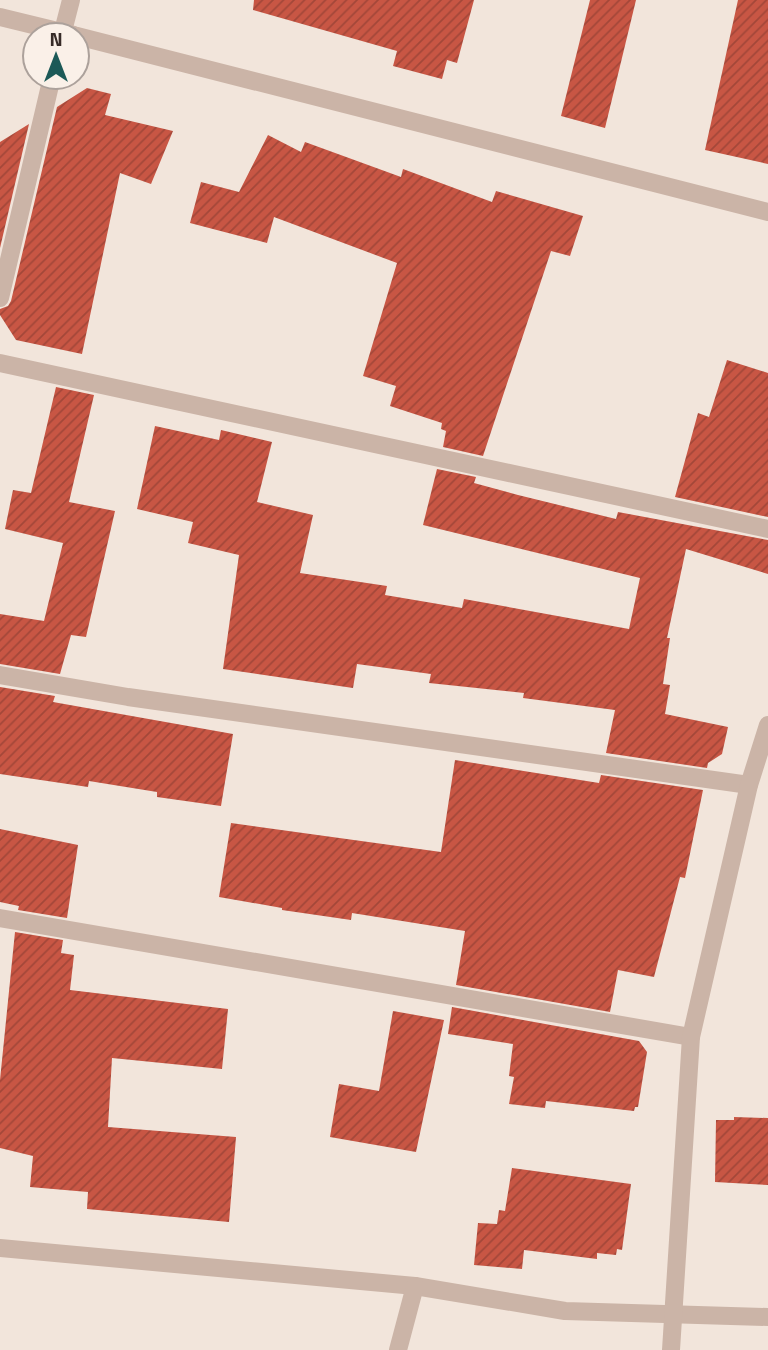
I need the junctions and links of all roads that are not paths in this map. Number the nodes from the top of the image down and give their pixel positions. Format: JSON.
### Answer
{"nodes":[{"id":1,"x":71,"y":0,"type":"edge"},
{"id":2,"x":0,"y":17,"type":"edge"},
{"id":3,"x":70,"y":21,"type":"edge"},
{"id":4,"x":21,"y":22,"type":"edge"},
{"id":5,"x":91,"y":41,"type":"edge"},
{"id":6,"x":49,"y":91,"type":"edge"},
{"id":7,"x":768,"y":212,"type":"edge"},
{"id":8,"x":0,"y":298,"type":"edge"},
{"id":9,"x":0,"y":363,"type":"edge"},
{"id":10,"x":768,"y":529,"type":"edge"},
{"id":11,"x":0,"y":674,"type":"edge"},
{"id":12,"x":768,"y":725,"type":"edge"},
{"id":13,"x":749,"y":785,"type":"junction"},
{"id":14,"x":0,"y":918,"type":"edge"},
{"id":15,"x":691,"y":1037,"type":"junction"},
{"id":16,"x":0,"y":1248,"type":"edge"},
{"id":17,"x":415,"y":1286,"type":"junction"},
{"id":18,"x":673,"y":1315,"type":"junction"},
{"id":19,"x":768,"y":1317,"type":"edge"},
{"id":20,"x":398,"y":1350,"type":"edge"},
{"id":21,"x":671,"y":1350,"type":"edge"}],
"edges":[{"from":1,"to":3,"type":"street"},
{"from":2,"to":4,"type":"street"},
{"from":5,"to":7,"type":"street"},
{"from":6,"to":8,"type":"street"},
{"from":9,"to":10,"type":"street"},
{"from":11,"to":13,"type":"street"},
{"from":12,"to":13,"type":"street"},
{"from":13,"to":15,"type":"street"},
{"from":14,"to":15,"type":"street"},
{"from":15,"to":18,"type":"street"},
{"from":16,"to":17,"type":"street"},
{"from":17,"to":18,"type":"street"},
{"from":17,"to":20,"type":"street"},
{"from":18,"to":19,"type":"street"},
{"from":18,"to":21,"type":"street"}]}
